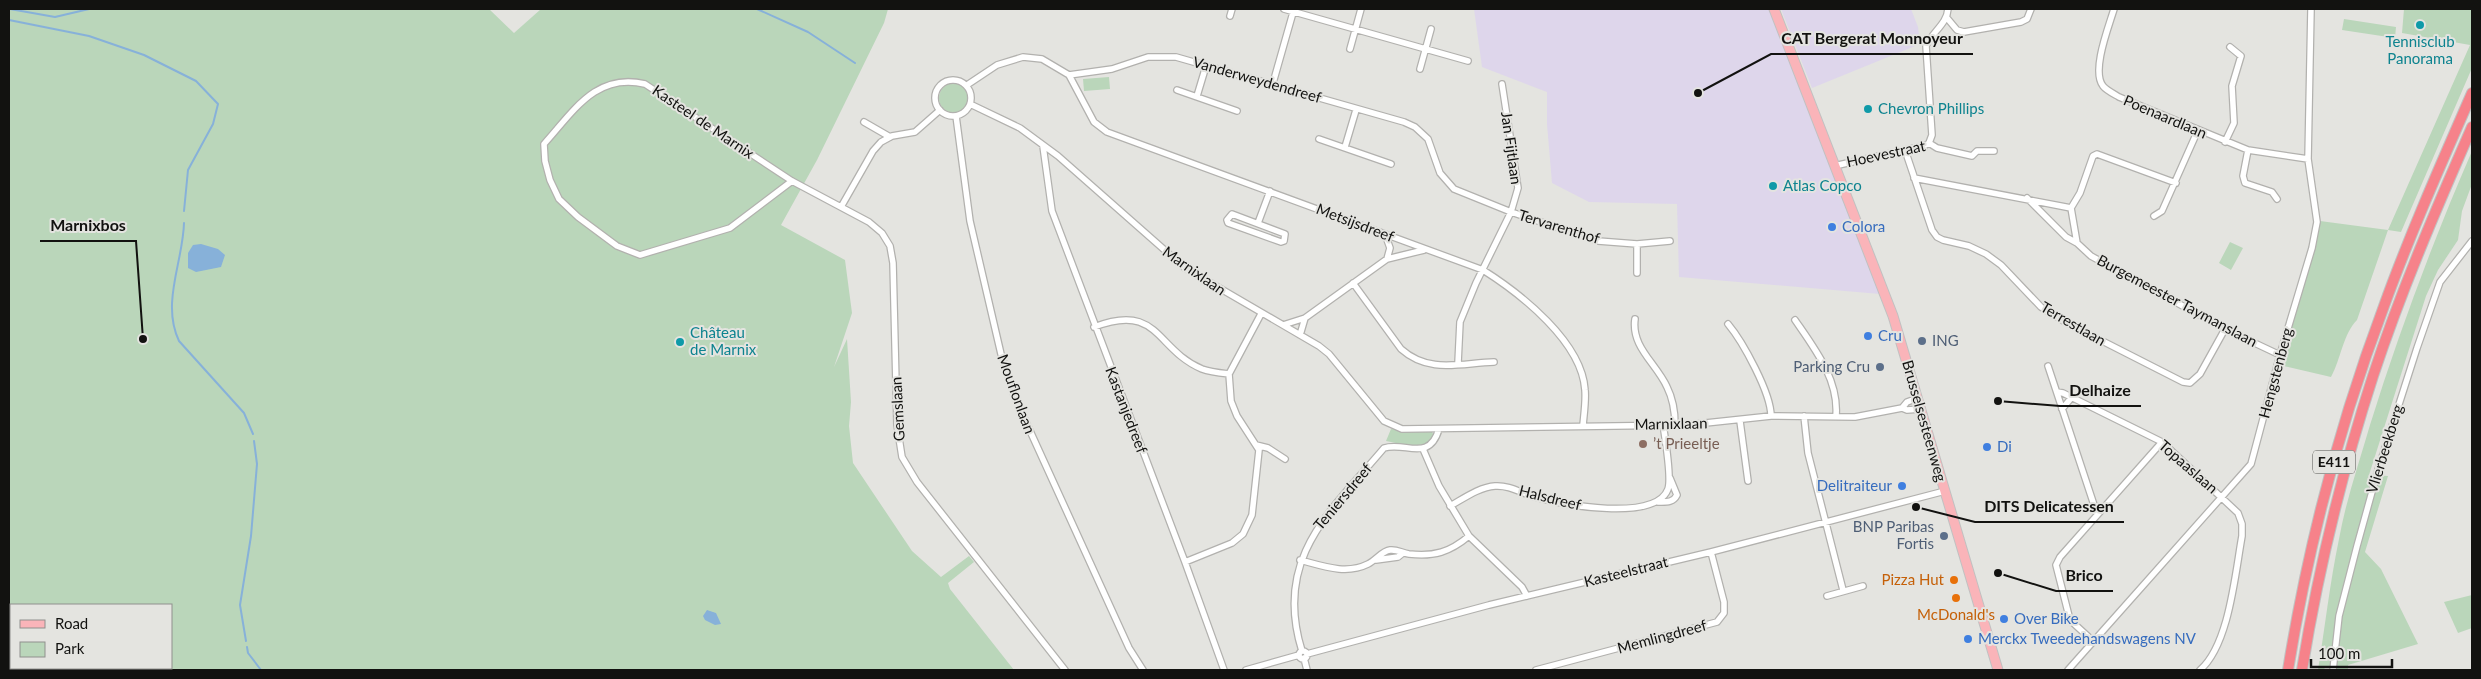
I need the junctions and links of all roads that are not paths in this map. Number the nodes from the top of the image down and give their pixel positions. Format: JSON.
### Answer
{"nodes":[{"id":1,"x":1232,"y":9,"type":"edge"},
{"id":2,"x":1284,"y":9,"type":"edge"},
{"id":3,"x":1362,"y":9,"type":"edge"},
{"id":4,"x":1774,"y":9,"type":"edge"},
{"id":5,"x":1948,"y":9,"type":"edge"},
{"id":6,"x":2031,"y":9,"type":"edge"},
{"id":7,"x":2114,"y":9,"type":"edge"},
{"id":8,"x":2311,"y":9,"type":"edge"},
{"id":9,"x":1294,"y":10,"type":"edge"},
{"id":10,"x":1230,"y":16,"type":"dead end"},
{"id":11,"x":1947,"y":18,"type":"junction"},
{"id":12,"x":1356,"y":29,"type":"junction"},
{"id":13,"x":1431,"y":29,"type":"dead end"},
{"id":14,"x":2230,"y":47,"type":"dead end"},
{"id":15,"x":1350,"y":49,"type":"dead end"},
{"id":16,"x":1425,"y":49,"type":"junction"},
{"id":17,"x":1468,"y":62,"type":"dead end"},
{"id":18,"x":1206,"y":66,"type":"junction"},
{"id":19,"x":1420,"y":69,"type":"dead end"},
{"id":20,"x":1069,"y":75,"type":"junction"},
{"id":21,"x":1273,"y":83,"type":"junction"},
{"id":22,"x":1502,"y":84,"type":"dead end"},
{"id":23,"x":967,"y":85,"type":"junction"},
{"id":24,"x":1177,"y":90,"type":"dead end"},
{"id":25,"x":2472,"y":93,"type":"edge"},
{"id":26,"x":1197,"y":96,"type":"junction"},
{"id":27,"x":970,"y":104,"type":"junction"},
{"id":28,"x":940,"y":110,"type":"junction"},
{"id":29,"x":1356,"y":110,"type":"junction"},
{"id":30,"x":1237,"y":111,"type":"dead end"},
{"id":31,"x":956,"y":116,"type":"junction"},
{"id":32,"x":864,"y":122,"type":"dead end"},
{"id":33,"x":2472,"y":127,"type":"edge"},
{"id":34,"x":2198,"y":130,"type":"junction"},
{"id":35,"x":890,"y":137,"type":"junction"},
{"id":36,"x":1319,"y":139,"type":"dead end"},
{"id":37,"x":1929,"y":142,"type":"junction"},
{"id":38,"x":2225,"y":142,"type":"junction"},
{"id":39,"x":1043,"y":146,"type":"junction"},
{"id":40,"x":1345,"y":147,"type":"junction"},
{"id":41,"x":1905,"y":150,"type":"junction"},
{"id":42,"x":2248,"y":150,"type":"junction"},
{"id":43,"x":1994,"y":151,"type":"dead end"},
{"id":44,"x":2308,"y":159,"type":"junction"},
{"id":45,"x":1391,"y":164,"type":"dead end"},
{"id":46,"x":1834,"y":166,"type":"junction"},
{"id":47,"x":1914,"y":178,"type":"junction"},
{"id":48,"x":792,"y":181,"type":"junction"},
{"id":49,"x":2176,"y":183,"type":"junction"},
{"id":50,"x":1270,"y":191,"type":"junction"},
{"id":51,"x":2027,"y":198,"type":"junction"},
{"id":52,"x":2277,"y":199,"type":"dead end"},
{"id":53,"x":841,"y":207,"type":"junction"},
{"id":54,"x":2071,"y":208,"type":"junction"},
{"id":55,"x":1511,"y":212,"type":"junction"},
{"id":56,"x":2154,"y":216,"type":"dead end"},
{"id":57,"x":1258,"y":223,"type":"junction"},
{"id":58,"x":1384,"y":234,"type":"junction"},
{"id":59,"x":1670,"y":240,"type":"dead end"},
{"id":60,"x":2472,"y":241,"type":"edge"},
{"id":61,"x":1637,"y":244,"type":"junction"},
{"id":62,"x":2077,"y":244,"type":"junction"},
{"id":63,"x":1424,"y":250,"type":"junction"},
{"id":64,"x":1387,"y":258,"type":"junction"},
{"id":65,"x":1483,"y":270,"type":"junction"},
{"id":66,"x":1637,"y":273,"type":"dead end"},
{"id":67,"x":1353,"y":283,"type":"junction"},
{"id":68,"x":1261,"y":314,"type":"junction"},
{"id":69,"x":1305,"y":318,"type":"junction"},
{"id":70,"x":1635,"y":319,"type":"dead end"},
{"id":71,"x":1796,"y":320,"type":"dead end"},
{"id":72,"x":1728,"y":324,"type":"dead end"},
{"id":73,"x":1283,"y":325,"type":"junction"},
{"id":74,"x":1094,"y":327,"type":"junction"},
{"id":75,"x":2225,"y":329,"type":"junction"},
{"id":76,"x":1300,"y":335,"type":"junction"},
{"id":77,"x":2280,"y":354,"type":"junction"},
{"id":78,"x":1494,"y":362,"type":"dead end"},
{"id":79,"x":1458,"y":364,"type":"junction"},
{"id":80,"x":2048,"y":366,"type":"dead end"},
{"id":81,"x":1228,"y":374,"type":"junction"},
{"id":82,"x":2057,"y":392,"type":"junction"},
{"id":83,"x":2072,"y":397,"type":"junction"},
{"id":84,"x":1918,"y":398,"type":"junction"},
{"id":85,"x":1902,"y":408,"type":"junction"},
{"id":86,"x":1921,"y":409,"type":"junction"},
{"id":87,"x":2062,"y":409,"type":"junction"},
{"id":88,"x":1771,"y":416,"type":"junction"},
{"id":89,"x":1804,"y":416,"type":"junction"},
{"id":90,"x":1836,"y":416,"type":"junction"},
{"id":91,"x":1740,"y":421,"type":"junction"},
{"id":92,"x":1663,"y":424,"type":"junction"},
{"id":93,"x":1583,"y":425,"type":"junction"},
{"id":94,"x":1675,"y":425,"type":"junction"},
{"id":95,"x":1439,"y":429,"type":"junction"},
{"id":96,"x":2162,"y":442,"type":"junction"},
{"id":97,"x":1256,"y":445,"type":"junction"},
{"id":98,"x":1423,"y":449,"type":"junction"},
{"id":99,"x":1284,"y":459,"type":"dead end"},
{"id":100,"x":1670,"y":478,"type":"junction"},
{"id":101,"x":1748,"y":481,"type":"dead end"},
{"id":102,"x":1945,"y":491,"type":"junction"},
{"id":103,"x":2223,"y":497,"type":"junction"},
{"id":104,"x":1656,"y":502,"type":"junction"},
{"id":105,"x":1450,"y":506,"type":"junction"},
{"id":106,"x":2097,"y":514,"type":"junction"},
{"id":107,"x":1826,"y":522,"type":"junction"},
{"id":108,"x":1469,"y":536,"type":"junction"},
{"id":109,"x":1710,"y":552,"type":"junction"},
{"id":110,"x":1300,"y":560,"type":"junction"},
{"id":111,"x":1186,"y":562,"type":"junction"},
{"id":112,"x":1863,"y":586,"type":"dead end"},
{"id":113,"x":1843,"y":590,"type":"junction"},
{"id":114,"x":1527,"y":596,"type":"junction"},
{"id":115,"x":1827,"y":596,"type":"dead end"},
{"id":116,"x":2094,"y":642,"type":"junction"},
{"id":117,"x":1303,"y":654,"type":"junction"},
{"id":118,"x":1065,"y":670,"type":"edge"},
{"id":119,"x":1143,"y":670,"type":"edge"},
{"id":120,"x":1224,"y":670,"type":"edge"},
{"id":121,"x":1246,"y":670,"type":"edge"},
{"id":122,"x":1307,"y":670,"type":"edge"},
{"id":123,"x":1536,"y":670,"type":"edge"},
{"id":124,"x":1998,"y":670,"type":"edge"},
{"id":125,"x":2068,"y":670,"type":"edge"},
{"id":126,"x":2200,"y":670,"type":"edge"},
{"id":127,"x":2288,"y":670,"type":"edge"},
{"id":128,"x":2302,"y":670,"type":"edge"},
{"id":129,"x":2333,"y":670,"type":"edge"}],
"edges":[{"from":1,"to":10,"type":"street"},
{"from":2,"to":9,"type":"street"},
{"from":3,"to":12,"type":"street"},
{"from":4,"to":46,"type":"main road","name":"Brusselsesteenweg"},
{"from":5,"to":11,"type":"street"},
{"from":6,"to":11,"type":"street"},
{"from":7,"to":34,"type":"street","name":"Poenaardlaan"},
{"from":8,"to":44,"type":"street","name":"Hengstenberg"},
{"from":9,"to":12,"type":"street"},
{"from":9,"to":21,"type":"street"},
{"from":11,"to":37,"type":"street"},
{"from":12,"to":15,"type":"street"},
{"from":12,"to":16,"type":"street"},
{"from":13,"to":16,"type":"street"},
{"from":14,"to":38,"type":"street"},
{"from":16,"to":17,"type":"street"},
{"from":16,"to":19,"type":"street"},
{"from":18,"to":20,"type":"street","name":"Vanderweydendreef"},
{"from":18,"to":21,"type":"street","name":"Vanderweydendreef"},
{"from":18,"to":26,"type":"street"},
{"from":20,"to":23,"type":"street"},
{"from":20,"to":50,"type":"street","name":"Metsijsdreef"},
{"from":21,"to":29,"type":"street","name":"Vanderweydendreef"},
{"from":22,"to":55,"type":"street","name":"Jan Fijtlaan"},
{"from":23,"to":27,"type":"street"},
{"from":23,"to":28,"type":"street"},
{"from":24,"to":26,"type":"street"},
{"from":25,"to":127,"type":"highway","number":"E411"},
{"from":26,"to":30,"type":"street"},
{"from":27,"to":31,"type":"street"},
{"from":27,"to":39,"type":"street","name":"Marnixlaan"},
{"from":28,"to":31,"type":"street"},
{"from":28,"to":35,"type":"street"},
{"from":29,"to":40,"type":"street"},
{"from":29,"to":55,"type":"street","name":"Vanderweydendreef"},
{"from":31,"to":119,"type":"street","name":"Mouflonlaan"},
{"from":32,"to":35,"type":"street"},
{"from":33,"to":128,"type":"highway","number":"E411"},
{"from":34,"to":38,"type":"street","name":"Poenaardlaan"},
{"from":34,"to":49,"type":"street"},
{"from":35,"to":53,"type":"street"},
{"from":36,"to":40,"type":"street"},
{"from":37,"to":41,"type":"street","name":"Hoevestraat"},
{"from":37,"to":43,"type":"street","name":"Hoevestraat"},
{"from":38,"to":42,"type":"street","name":"Poenaardlaan"},
{"from":39,"to":68,"type":"street","name":"Marnixlaan"},
{"from":39,"to":74,"type":"street","name":"Kastanjedreef"},
{"from":40,"to":45,"type":"street"},
{"from":41,"to":46,"type":"street","name":"Hoevestraat"},
{"from":41,"to":47,"type":"street","name":"Terrestlaan"},
{"from":42,"to":44,"type":"street","name":"Poenaardlaan"},
{"from":42,"to":52,"type":"street"},
{"from":44,"to":77,"type":"street","name":"Hengstenberg"},
{"from":46,"to":84,"type":"main road","name":"Brusselsesteenweg"},
{"from":47,"to":51,"type":"street"},
{"from":47,"to":75,"type":"street","name":"Terrestlaan"},
{"from":48,"to":48,"type":"street","name":"Kasteel de Marnix"},
{"from":48,"to":53,"type":"street","name":"Kasteel de Marnix"},
{"from":49,"to":54,"type":"street"},
{"from":49,"to":56,"type":"street"},
{"from":50,"to":57,"type":"street"},
{"from":50,"to":58,"type":"street","name":"Metsijsdreef"},
{"from":51,"to":54,"type":"street"},
{"from":51,"to":62,"type":"street","name":"Burgemeester Taymanslaan"},
{"from":53,"to":118,"type":"street","name":"Gemslaan"},
{"from":54,"to":62,"type":"street"},
{"from":55,"to":61,"type":"street","name":"Tervarenthof"},
{"from":55,"to":65,"type":"street"},
{"from":57,"to":57,"type":"street"},
{"from":58,"to":63,"type":"street","name":"Metsijsdreef"},
{"from":58,"to":64,"type":"street"},
{"from":59,"to":61,"type":"street","name":"Tervarenthof"},
{"from":60,"to":129,"type":"street","name":"Vlierbeekberg"},
{"from":61,"to":66,"type":"street"},
{"from":62,"to":75,"type":"street","name":"Burgemeester Taymanslaan"},
{"from":63,"to":64,"type":"street"},
{"from":63,"to":65,"type":"street","name":"Metsijsdreef"},
{"from":64,"to":67,"type":"street"},
{"from":65,"to":79,"type":"street"},
{"from":65,"to":93,"type":"street","name":"Metsijsdreef"},
{"from":67,"to":69,"type":"street"},
{"from":67,"to":79,"type":"street"},
{"from":68,"to":73,"type":"street","name":"Marnixlaan"},
{"from":68,"to":81,"type":"street"},
{"from":69,"to":73,"type":"street"},
{"from":69,"to":76,"type":"street"},
{"from":70,"to":94,"type":"street"},
{"from":71,"to":90,"type":"street"},
{"from":72,"to":88,"type":"street"},
{"from":73,"to":76,"type":"street","name":"Marnixlaan"},
{"from":74,"to":81,"type":"street"},
{"from":74,"to":111,"type":"street","name":"Kastanjedreef"},
{"from":75,"to":77,"type":"street","name":"Burgemeester Taymanslaan"},
{"from":76,"to":95,"type":"street","name":"Marnixlaan"},
{"from":77,"to":103,"type":"street","name":"Hengstenberg"},
{"from":78,"to":79,"type":"street"},
{"from":80,"to":82,"type":"street"},
{"from":81,"to":97,"type":"street"},
{"from":82,"to":83,"type":"street","name":"Topaaslaan"},
{"from":82,"to":87,"type":"street"},
{"from":83,"to":87,"type":"street"},
{"from":83,"to":96,"type":"street","name":"Topaaslaan"},
{"from":84,"to":85,"type":"street","name":"Marnixlaan"},
{"from":84,"to":86,"type":"main road","name":"Brusselsesteenweg"},
{"from":85,"to":86,"type":"street","name":"Marnixlaan"},
{"from":85,"to":90,"type":"street","name":"Marnixlaan"},
{"from":86,"to":102,"type":"main road","name":"Brusselsesteenweg"},
{"from":87,"to":106,"type":"street"},
{"from":88,"to":89,"type":"street","name":"Marnixlaan"},
{"from":88,"to":91,"type":"street","name":"Marnixlaan"},
{"from":89,"to":90,"type":"street","name":"Marnixlaan"},
{"from":89,"to":107,"type":"street"},
{"from":91,"to":94,"type":"street","name":"Marnixlaan"},
{"from":91,"to":101,"type":"street"},
{"from":92,"to":93,"type":"street","name":"Marnixlaan"},
{"from":92,"to":94,"type":"street","name":"Marnixlaan"},
{"from":92,"to":100,"type":"street","name":"Halsdreef"},
{"from":93,"to":95,"type":"street","name":"Marnixlaan"},
{"from":95,"to":98,"type":"street"},
{"from":96,"to":103,"type":"street","name":"Topaaslaan"},
{"from":96,"to":106,"type":"street"},
{"from":97,"to":99,"type":"street"},
{"from":97,"to":111,"type":"street"},
{"from":98,"to":105,"type":"street"},
{"from":98,"to":110,"type":"street","name":"Teniersdreef"},
{"from":100,"to":104,"type":"street"},
{"from":100,"to":104,"type":"street","name":"Halsdreef"},
{"from":102,"to":107,"type":"street","name":"Kasteelstraat"},
{"from":102,"to":124,"type":"main road","name":"Brusselsesteenweg"},
{"from":103,"to":116,"type":"street","name":"Hengstenberg"},
{"from":103,"to":126,"type":"street","name":"Topaaslaan"},
{"from":104,"to":105,"type":"street","name":"Halsdreef"},
{"from":105,"to":108,"type":"street"},
{"from":106,"to":116,"type":"street"},
{"from":107,"to":109,"type":"street","name":"Kasteelstraat"},
{"from":107,"to":113,"type":"street"},
{"from":108,"to":110,"type":"street"},
{"from":108,"to":114,"type":"street"},
{"from":109,"to":114,"type":"street","name":"Kasteelstraat"},
{"from":109,"to":123,"type":"street","name":"Memlingdreef"},
{"from":110,"to":117,"type":"street","name":"Teniersdreef"},
{"from":111,"to":120,"type":"street","name":"Kastanjedreef"},
{"from":112,"to":113,"type":"street"},
{"from":113,"to":115,"type":"street"},
{"from":114,"to":117,"type":"street","name":"Kasteelstraat"},
{"from":116,"to":125,"type":"street","name":"Hengstenberg"},
{"from":117,"to":121,"type":"street","name":"Kasteelstraat"},
{"from":117,"to":122,"type":"street","name":"Teniersdreef"}]}
